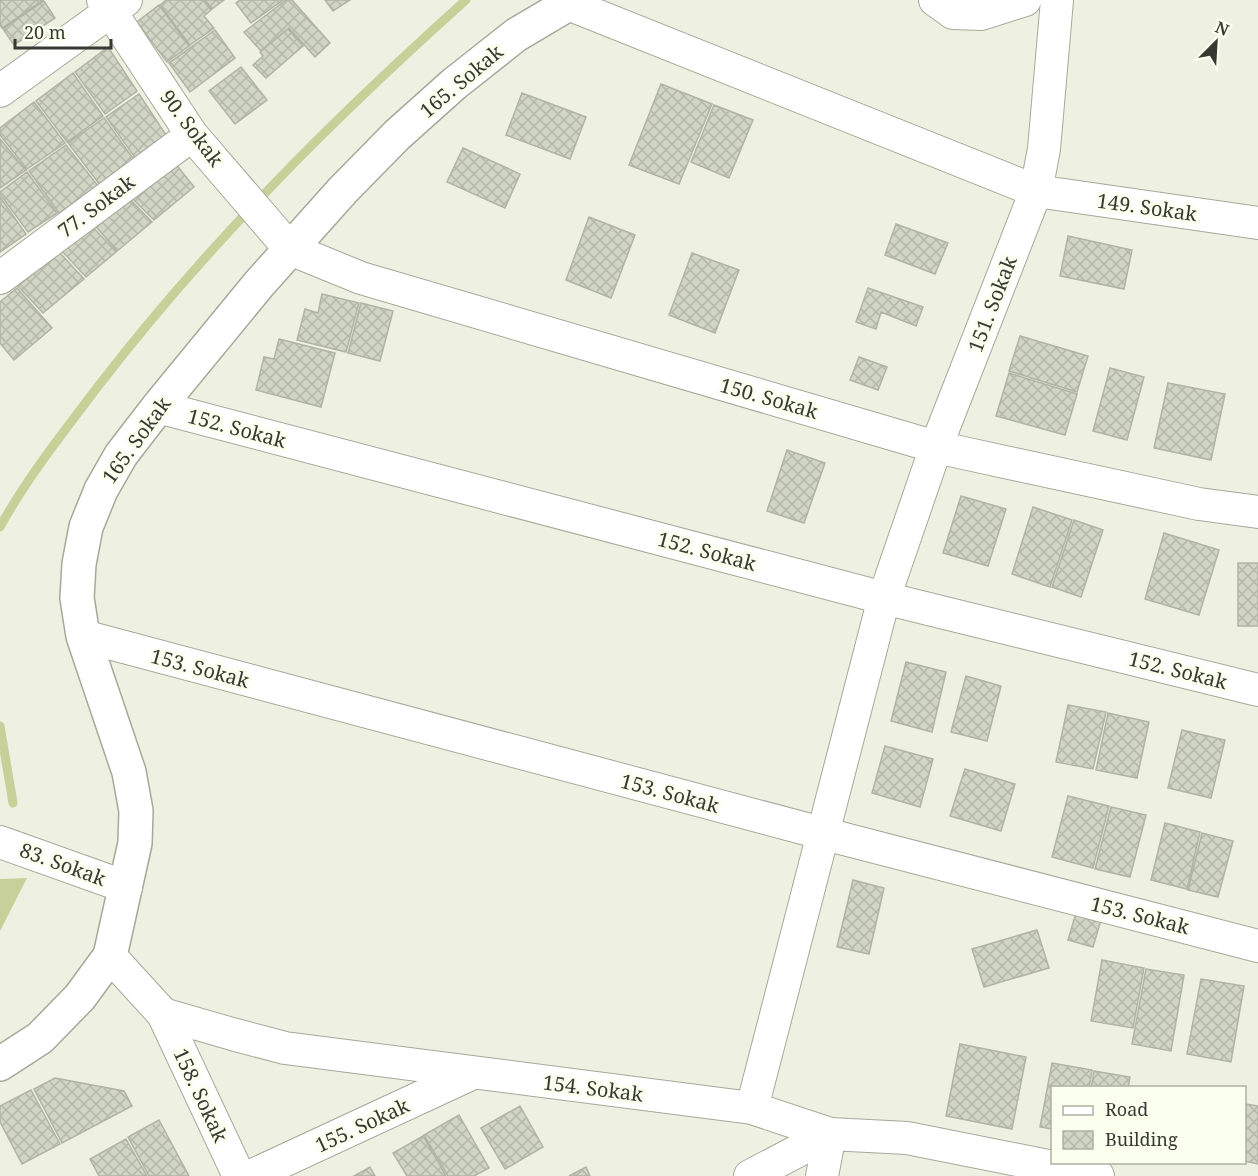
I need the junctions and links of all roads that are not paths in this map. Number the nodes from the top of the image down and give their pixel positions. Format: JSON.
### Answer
{"nodes":[{"id":1,"x":935,"y":0,"type":"edge"},
{"id":2,"x":1025,"y":0,"type":"edge"},
{"id":3,"x":1057,"y":0,"type":"edge"},
{"id":4,"x":572,"y":2,"type":"edge"},
{"id":5,"x":113,"y":4,"type":"edge"},
{"id":6,"x":0,"y":91,"type":"edge"},
{"id":7,"x":192,"y":135,"type":"junction"},
{"id":8,"x":1036,"y":191,"type":"junction"},
{"id":9,"x":1258,"y":223,"type":"edge"},
{"id":10,"x":290,"y":249,"type":"junction"},
{"id":11,"x":0,"y":278,"type":"edge"},
{"id":12,"x":158,"y":407,"type":"junction"},
{"id":13,"x":936,"y":447,"type":"junction"},
{"id":14,"x":1258,"y":512,"type":"edge"},
{"id":15,"x":884,"y":598,"type":"junction"},
{"id":16,"x":83,"y":636,"type":"junction"},
{"id":17,"x":1258,"y":690,"type":"edge"},
{"id":18,"x":825,"y":834,"type":"junction"},
{"id":19,"x":0,"y":842,"type":"edge"},
{"id":20,"x":126,"y":887,"type":"junction"},
{"id":21,"x":1258,"y":946,"type":"edge"},
{"id":22,"x":110,"y":956,"type":"junction"},
{"id":23,"x":163,"y":1014,"type":"junction"},
{"id":24,"x":0,"y":1064,"type":"edge"},
{"id":25,"x":473,"y":1073,"type":"junction"},
{"id":26,"x":752,"y":1108,"type":"junction"},
{"id":27,"x":830,"y":1134,"type":"junction"},
{"id":28,"x":239,"y":1176,"type":"edge"},
{"id":29,"x":251,"y":1176,"type":"edge"},
{"id":30,"x":750,"y":1176,"type":"edge"},
{"id":31,"x":822,"y":1176,"type":"edge"},
{"id":32,"x":1098,"y":1176,"type":"edge"}],
"edges":[{"from":1,"to":2,"type":"street"},
{"from":3,"to":8,"type":"street","name":"151. Sokak"},
{"from":4,"to":8,"type":"street","name":"149. Sokak"},
{"from":4,"to":10,"type":"main road","name":"165. Sokak"},
{"from":5,"to":6,"type":"street"},
{"from":5,"to":7,"type":"street","name":"90. Sokak"},
{"from":7,"to":10,"type":"street","name":"90. Sokak"},
{"from":7,"to":11,"type":"street","name":"77. Sokak"},
{"from":8,"to":9,"type":"street","name":"149. Sokak"},
{"from":8,"to":13,"type":"street","name":"151. Sokak"},
{"from":10,"to":12,"type":"main road","name":"165. Sokak"},
{"from":10,"to":13,"type":"street","name":"150. Sokak"},
{"from":12,"to":15,"type":"street","name":"152. Sokak"},
{"from":12,"to":16,"type":"main road","name":"165. Sokak"},
{"from":13,"to":14,"type":"street","name":"150. Sokak"},
{"from":13,"to":15,"type":"street","name":"151. Sokak"},
{"from":15,"to":17,"type":"street","name":"152. Sokak"},
{"from":15,"to":18,"type":"street","name":"151. Sokak"},
{"from":16,"to":18,"type":"street","name":"153. Sokak"},
{"from":16,"to":20,"type":"main road","name":"165. Sokak"},
{"from":18,"to":21,"type":"street","name":"153. Sokak"},
{"from":18,"to":26,"type":"street","name":"151. Sokak"},
{"from":19,"to":20,"type":"street","name":"83. Sokak"},
{"from":20,"to":22,"type":"main road","name":"165. Sokak"},
{"from":22,"to":23,"type":"street"},
{"from":22,"to":24,"type":"main road","name":"165. Sokak"},
{"from":23,"to":25,"type":"street","name":"154. Sokak"},
{"from":23,"to":28,"type":"street","name":"158. Sokak"},
{"from":25,"to":26,"type":"street","name":"154. Sokak"},
{"from":25,"to":29,"type":"street","name":"155. Sokak"},
{"from":26,"to":27,"type":"street","name":"154. Sokak"},
{"from":27,"to":30,"type":"street"},
{"from":27,"to":31,"type":"street"},
{"from":27,"to":32,"type":"street","name":"154. Sokak"}]}
